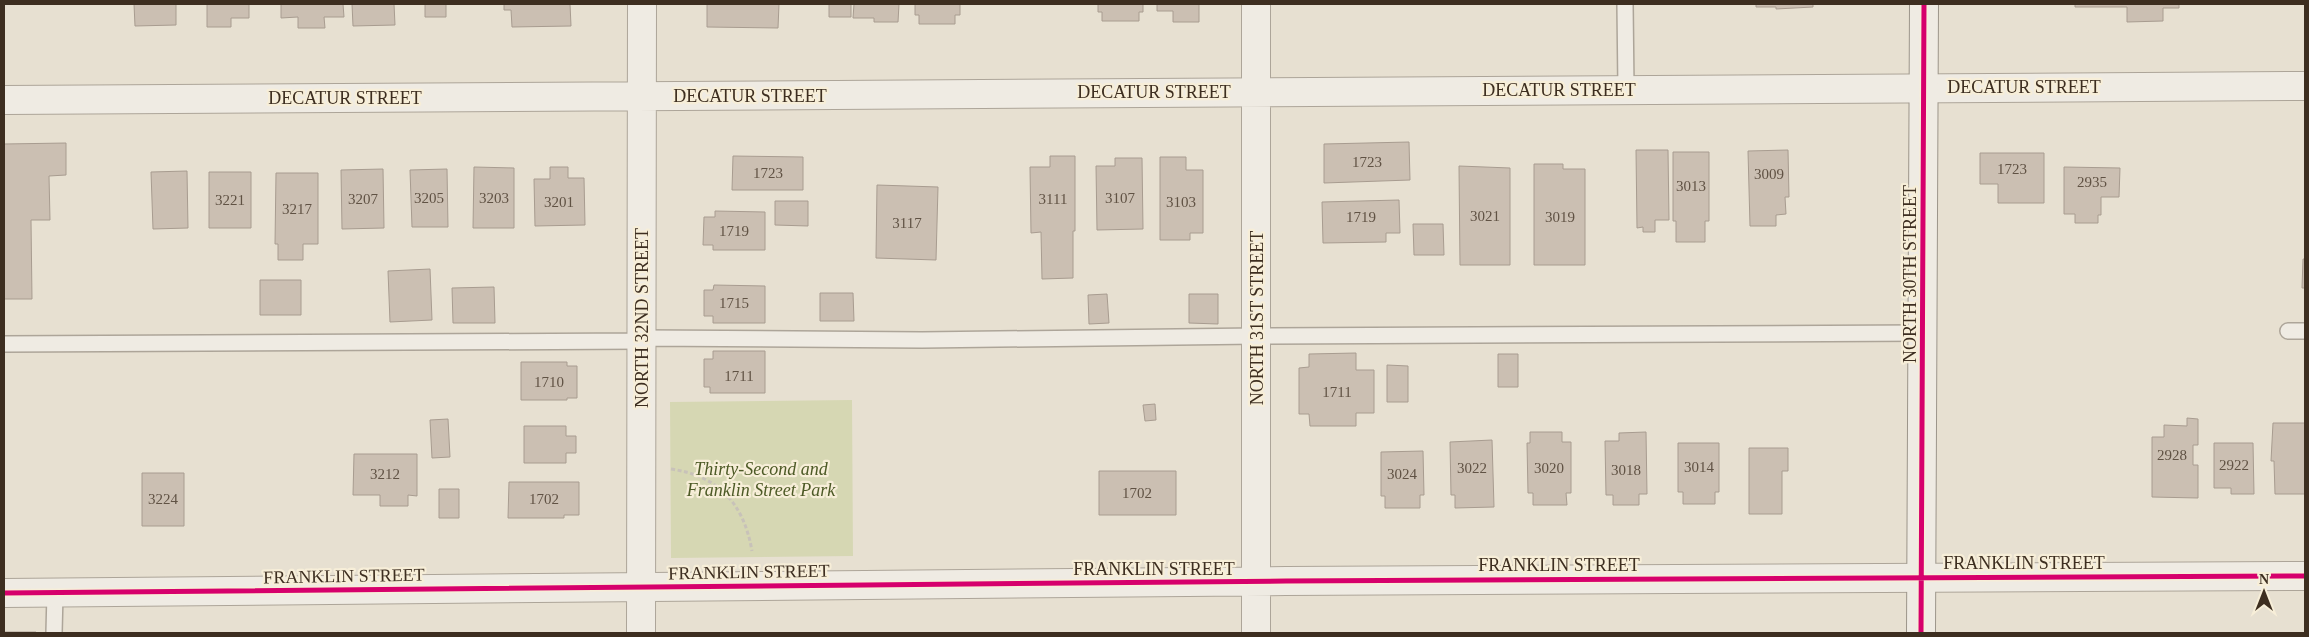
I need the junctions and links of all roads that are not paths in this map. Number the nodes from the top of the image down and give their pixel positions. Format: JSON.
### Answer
{"nodes":[{"id":1,"x":642,"y":4,"type":"edge"},
{"id":2,"x":1256,"y":4,"type":"edge"},
{"id":3,"x":1626,"y":4,"type":"edge"},
{"id":4,"x":1924,"y":4,"type":"edge"},
{"id":5,"x":2305,"y":86,"type":"edge"},
{"id":6,"x":1924,"y":87,"type":"junction"},
{"id":7,"x":1626,"y":89,"type":"junction"},
{"id":8,"x":1256,"y":91,"type":"junction"},
{"id":9,"x":642,"y":96,"type":"junction"},
{"id":10,"x":4,"y":100,"type":"edge"},
{"id":11,"x":2288,"y":331,"type":"dead end"},
{"id":12,"x":2305,"y":331,"type":"edge"},
{"id":13,"x":1924,"y":333,"type":"junction"},
{"id":14,"x":1257,"y":336,"type":"junction"},
{"id":15,"x":642,"y":340,"type":"junction"},
{"id":16,"x":4,"y":344,"type":"edge"},
{"id":17,"x":2305,"y":576,"type":"edge"},
{"id":18,"x":1923,"y":577,"type":"junction"},
{"id":19,"x":1257,"y":582,"type":"junction"},
{"id":20,"x":641,"y":587,"type":"junction"},
{"id":21,"x":55,"y":592,"type":"junction"},
{"id":22,"x":4,"y":593,"type":"edge"},
{"id":23,"x":54,"y":633,"type":"edge"},
{"id":24,"x":641,"y":633,"type":"edge"},
{"id":25,"x":1256,"y":633,"type":"edge"},
{"id":26,"x":1921,"y":633,"type":"edge"}],
"edges":[{"from":1,"to":9,"type":"street","name":"NORTH 32ND STREET"},
{"from":2,"to":8,"type":"street","name":"NORTH 31ST STREET"},
{"from":3,"to":7,"type":"lane"},
{"from":4,"to":6,"type":"street","name":"NORTH 30TH STREET"},
{"from":5,"to":6,"type":"street","name":"DECATUR STREET"},
{"from":6,"to":7,"type":"street","name":"DECATUR STREET"},
{"from":6,"to":13,"type":"street","name":"NORTH 30TH STREET"},
{"from":7,"to":8,"type":"street","name":"DECATUR STREET"},
{"from":8,"to":9,"type":"street","name":"DECATUR STREET"},
{"from":8,"to":14,"type":"street","name":"NORTH 31ST STREET"},
{"from":9,"to":10,"type":"street","name":"DECATUR STREET"},
{"from":9,"to":15,"type":"street","name":"NORTH 32ND STREET"},
{"from":11,"to":12,"type":"lane"},
{"from":13,"to":14,"type":"lane"},
{"from":13,"to":18,"type":"street","name":"NORTH 30TH STREET"},
{"from":14,"to":15,"type":"lane"},
{"from":14,"to":19,"type":"street","name":"NORTH 31ST STREET"},
{"from":15,"to":16,"type":"lane"},
{"from":15,"to":20,"type":"street","name":"NORTH 32ND STREET"},
{"from":17,"to":18,"type":"street","name":"FRANKLIN STREET"},
{"from":18,"to":19,"type":"street","name":"FRANKLIN STREET"},
{"from":18,"to":26,"type":"street","name":"NORTH 30TH STREET"},
{"from":19,"to":20,"type":"street","name":"FRANKLIN STREET"},
{"from":19,"to":25,"type":"street","name":"NORTH 31ST STREET"},
{"from":20,"to":21,"type":"street","name":"FRANKLIN STREET"},
{"from":20,"to":24,"type":"street","name":"NORTH 32ND STREET"},
{"from":21,"to":22,"type":"street","name":"FRANKLIN STREET"},
{"from":21,"to":23,"type":"lane"}]}
